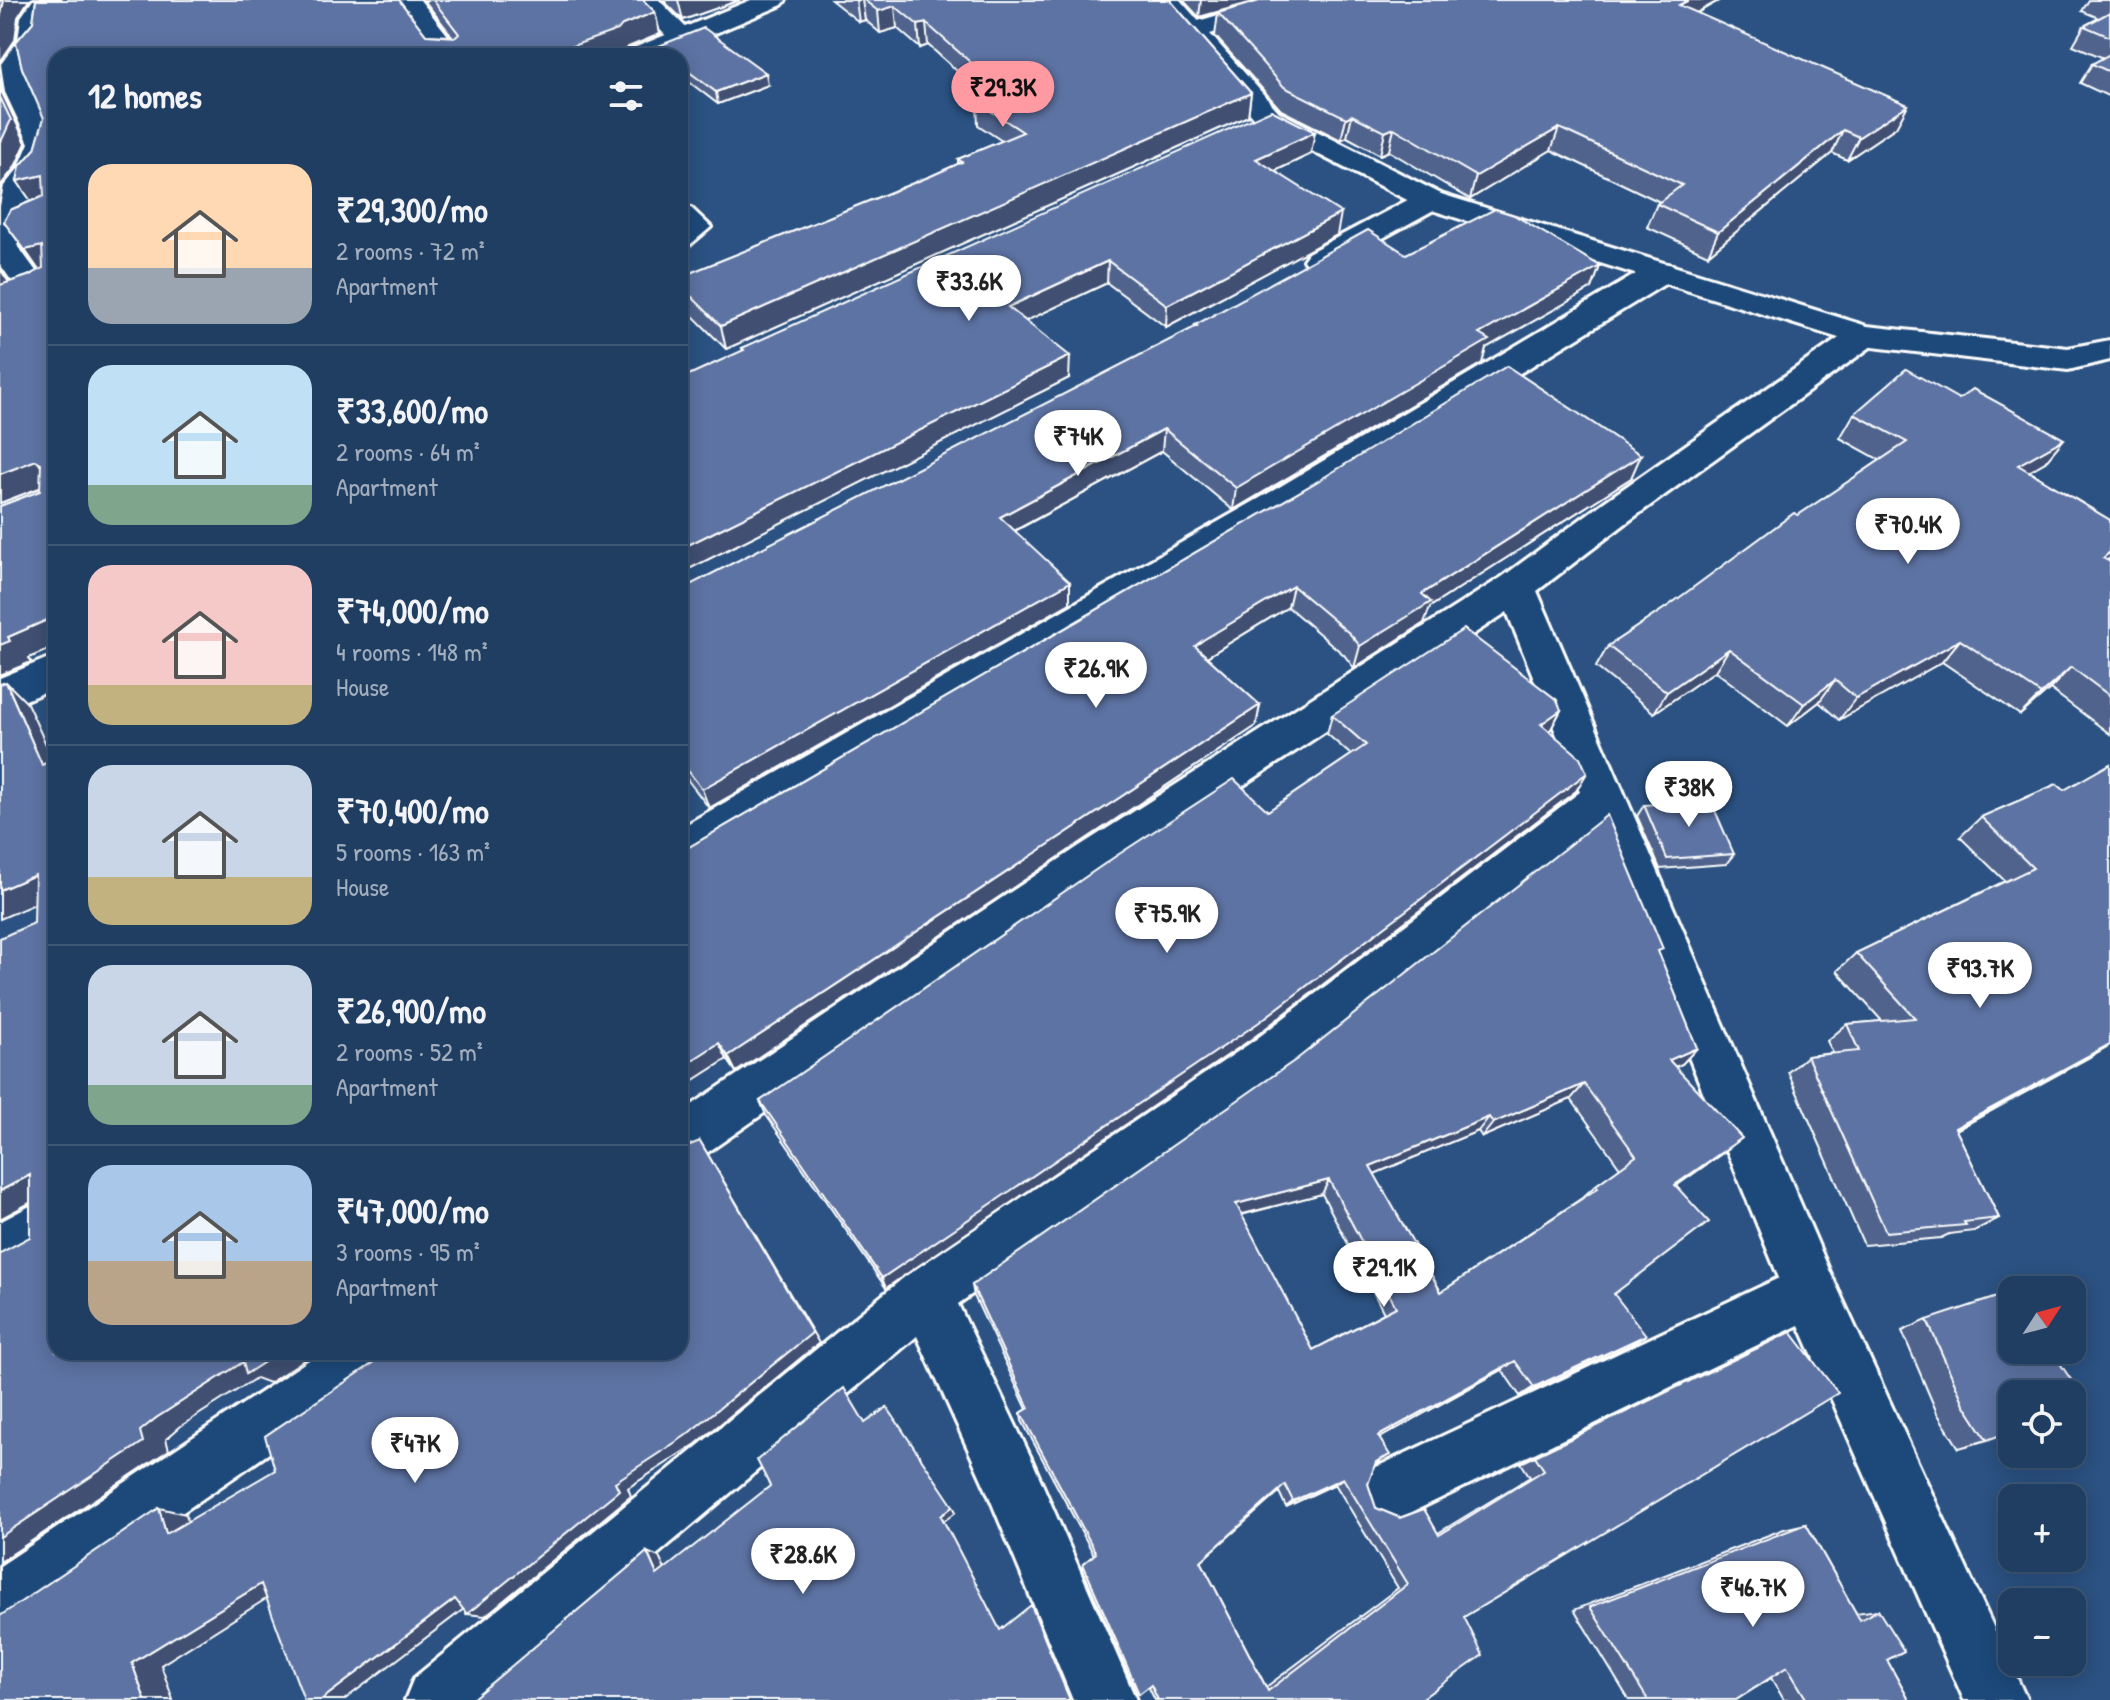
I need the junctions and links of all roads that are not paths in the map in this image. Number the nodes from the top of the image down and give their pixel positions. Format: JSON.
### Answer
{"nodes":[{"id":1,"x":46,"y":0,"type":"edge"},
{"id":2,"x":407,"y":0,"type":"edge"},
{"id":3,"x":644,"y":0,"type":"edge"},
{"id":4,"x":773,"y":0,"type":"edge"},
{"id":5,"x":1166,"y":0,"type":"edge"},
{"id":6,"x":1299,"y":0,"type":"edge"},
{"id":7,"x":1193,"y":31,"type":"junction"},
{"id":8,"x":683,"y":38,"type":"junction"},
{"id":9,"x":445,"y":48,"type":"edge"},
{"id":10,"x":658,"y":48,"type":"edge"},
{"id":11,"x":1269,"y":118,"type":"junction"},
{"id":12,"x":1240,"y":132,"type":"edge"},
{"id":13,"x":1430,"y":200,"type":"junction"},
{"id":14,"x":48,"y":212,"type":"edge"},
{"id":15,"x":688,"y":220,"type":"edge"},
{"id":16,"x":11,"y":225,"type":"junction"},
{"id":17,"x":688,"y":232,"type":"edge"},
{"id":18,"x":1662,"y":272,"type":"junction"},
{"id":19,"x":1291,"y":276,"type":"edge"},
{"id":20,"x":45,"y":285,"type":"edge"},
{"id":21,"x":0,"y":301,"type":"edge"},
{"id":22,"x":1864,"y":336,"type":"junction"},
{"id":23,"x":2110,"y":350,"type":"edge"},
{"id":24,"x":1516,"y":587,"type":"junction"},
{"id":25,"x":48,"y":674,"type":"edge"},
{"id":26,"x":0,"y":695,"type":"edge"},
{"id":27,"x":1606,"y":796,"type":"junction"},
{"id":28,"x":688,"y":845,"type":"edge"},
{"id":29,"x":688,"y":1137,"type":"edge"},
{"id":30,"x":48,"y":1223,"type":"edge"},
{"id":31,"x":0,"y":1251,"type":"edge"},
{"id":32,"x":1811,"y":1291,"type":"junction"},
{"id":33,"x":926,"y":1294,"type":"junction"},
{"id":34,"x":358,"y":1360,"type":"edge"},
{"id":35,"x":1391,"y":1491,"type":"dead end"},
{"id":36,"x":0,"y":1602,"type":"edge"},
{"id":37,"x":436,"y":1700,"type":"edge"},
{"id":38,"x":1105,"y":1700,"type":"edge"},
{"id":39,"x":1996,"y":1700,"type":"edge"}],
"edges":[{"from":1,"to":16,"type":"street"},
{"from":2,"to":9,"type":"street"},
{"from":3,"to":8,"type":"street"},
{"from":4,"to":8,"type":"street"},
{"from":5,"to":7,"type":"street"},
{"from":6,"to":7,"type":"street"},
{"from":7,"to":11,"type":"street"},
{"from":8,"to":10,"type":"street"},
{"from":11,"to":12,"type":"street"},
{"from":11,"to":13,"type":"street"},
{"from":13,"to":18,"type":"street"},
{"from":13,"to":19,"type":"street"},
{"from":14,"to":16,"type":"street"},
{"from":15,"to":17,"type":"street"},
{"from":16,"to":20,"type":"street"},
{"from":18,"to":22,"type":"street"},
{"from":18,"to":28,"type":"street"},
{"from":20,"to":21,"type":"street"},
{"from":22,"to":23,"type":"street"},
{"from":22,"to":24,"type":"street"},
{"from":24,"to":27,"type":"street"},
{"from":24,"to":29,"type":"street"},
{"from":25,"to":26,"type":"street"},
{"from":27,"to":32,"type":"street"},
{"from":27,"to":33,"type":"street"},
{"from":30,"to":31,"type":"street"},
{"from":32,"to":35,"type":"street"},
{"from":32,"to":39,"type":"street"},
{"from":33,"to":37,"type":"street"},
{"from":33,"to":38,"type":"street"},
{"from":34,"to":36,"type":"street"}]}
